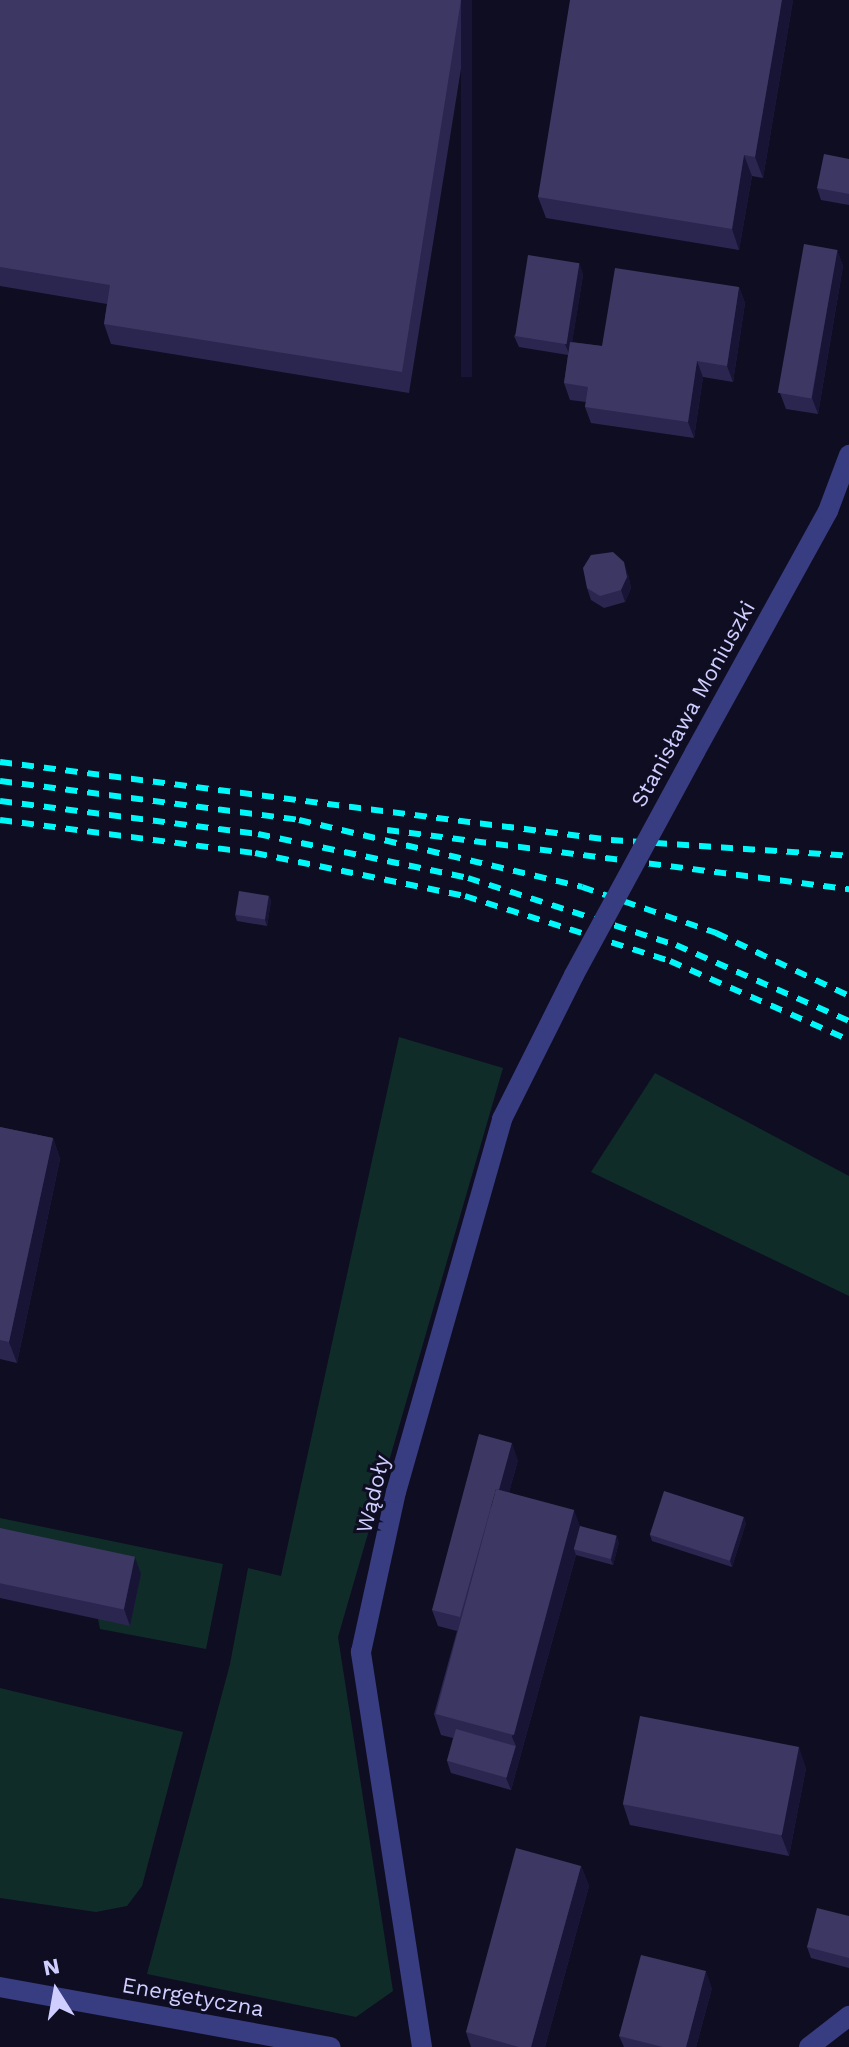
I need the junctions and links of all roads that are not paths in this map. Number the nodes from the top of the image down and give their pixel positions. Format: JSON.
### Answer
{"nodes":[{"id":1,"x":849,"y":455,"type":"edge"},
{"id":2,"x":574,"y":975,"type":"joint"},
{"id":3,"x":0,"y":1987,"type":"edge"},
{"id":4,"x":849,"y":2016,"type":"edge"},
{"id":5,"x":331,"y":2047,"type":"edge"},
{"id":6,"x":422,"y":2047,"type":"edge"},
{"id":7,"x":809,"y":2047,"type":"edge"}],
"edges":[{"from":1,"to":2,"type":"street","name":"Stanisława Moniuszki","bridge":true},
{"from":2,"to":6,"type":"street","name":"Wądoły"},
{"from":3,"to":5,"type":"street","name":"Energetyczna"},
{"from":4,"to":7,"type":"street"}]}
